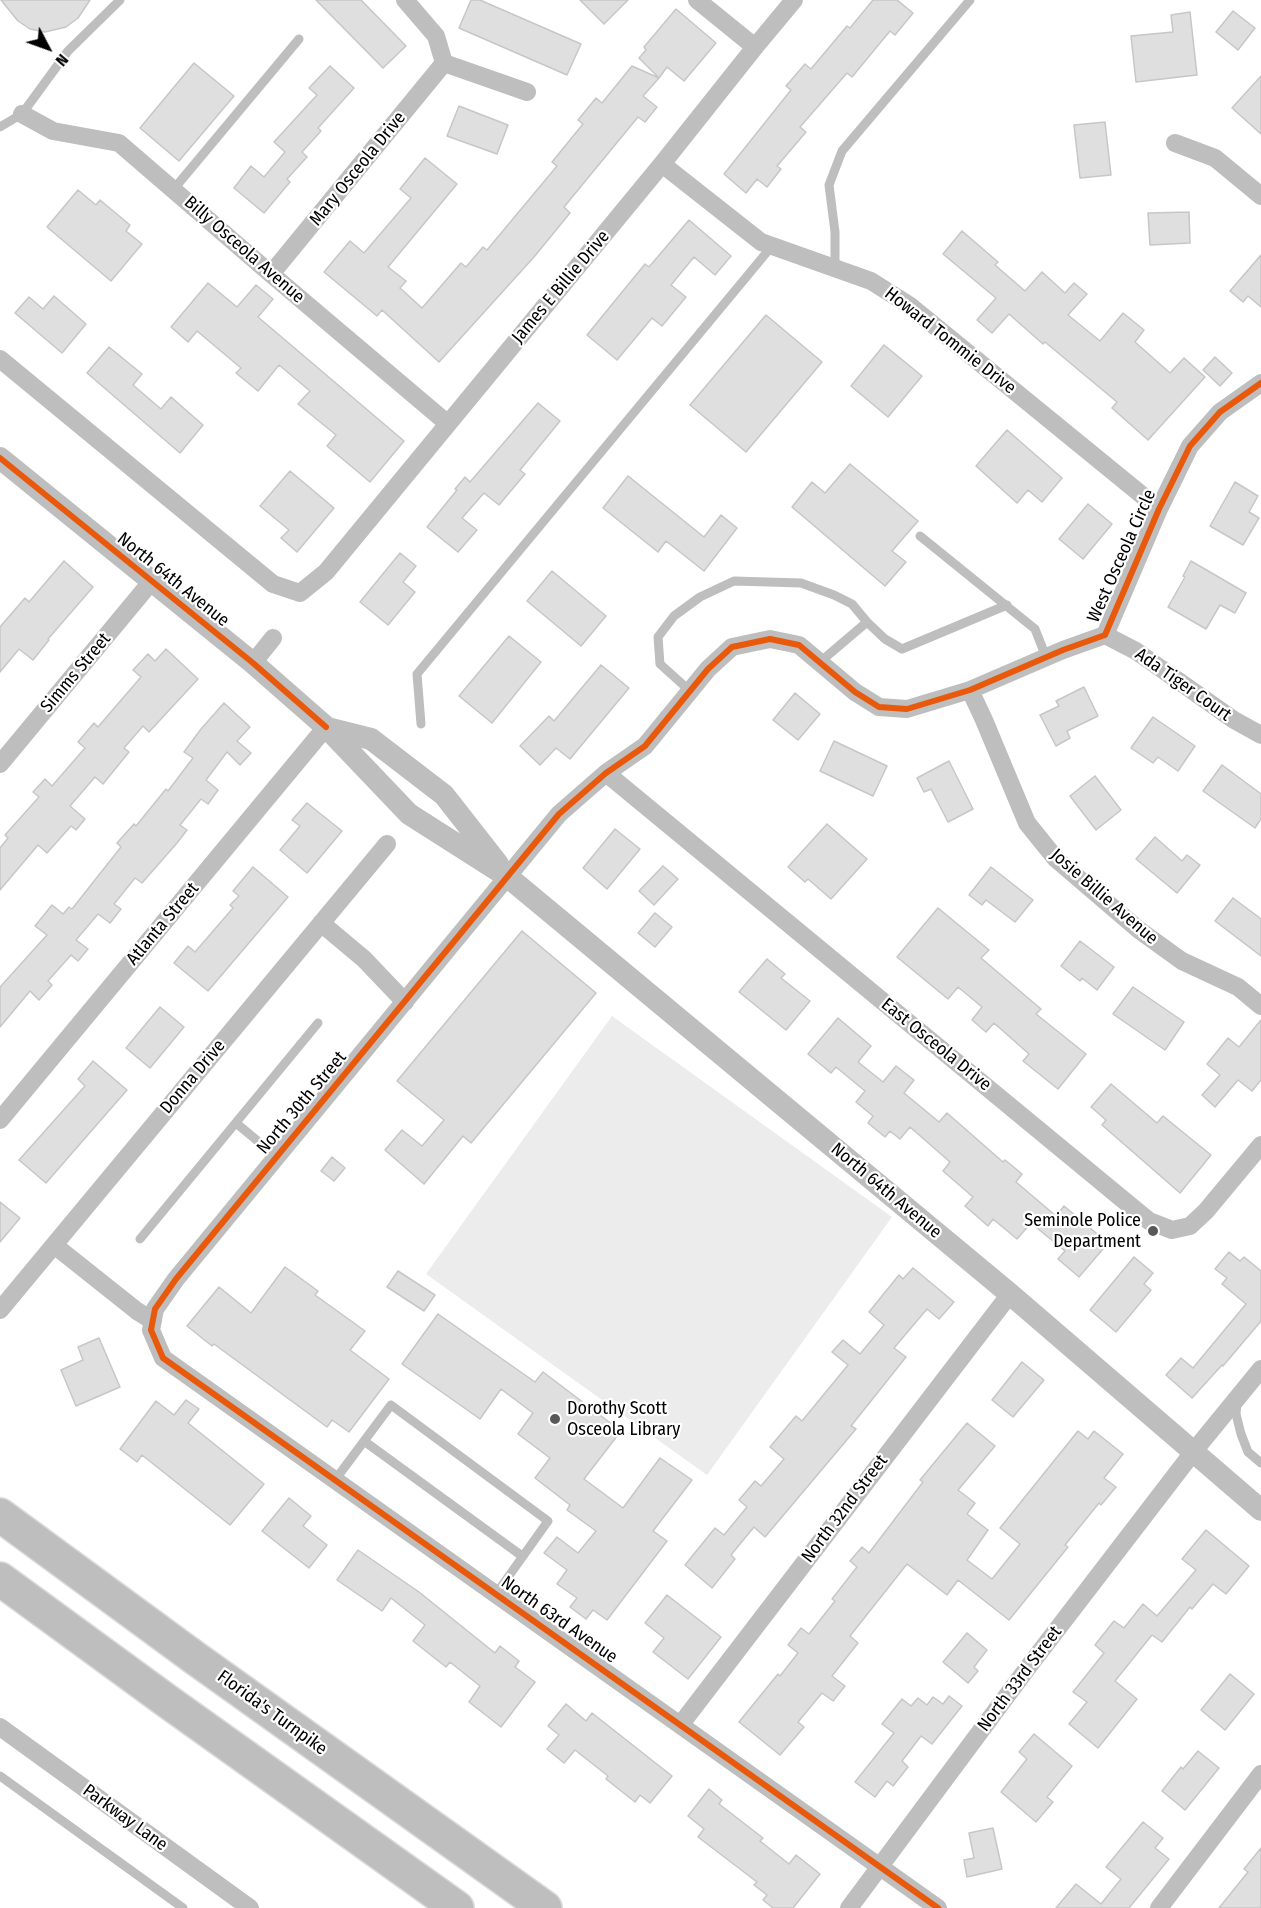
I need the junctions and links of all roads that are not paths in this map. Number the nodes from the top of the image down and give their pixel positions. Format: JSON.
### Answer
{"nodes":[{"id":1,"x":120,"y":0,"type":"edge"},
{"id":2,"x":405,"y":0,"type":"edge"},
{"id":3,"x":697,"y":0,"type":"edge"},
{"id":4,"x":794,"y":0,"type":"edge"},
{"id":5,"x":970,"y":0,"type":"edge"},
{"id":6,"x":299,"y":39,"type":"dead end"},
{"id":7,"x":754,"y":47,"type":"junction"},
{"id":8,"x":444,"y":63,"type":"junction"},
{"id":9,"x":527,"y":92,"type":"dead end"},
{"id":10,"x":22,"y":114,"type":"junction"},
{"id":11,"x":0,"y":127,"type":"edge"},
{"id":12,"x":1175,"y":143,"type":"dead end"},
{"id":13,"x":662,"y":164,"type":"junction"},
{"id":14,"x":173,"y":190,"type":"junction"},
{"id":15,"x":1261,"y":196,"type":"edge"},
{"id":16,"x":772,"y":246,"type":"junction"},
{"id":17,"x":835,"y":268,"type":"junction"},
{"id":18,"x":271,"y":274,"type":"junction"},
{"id":19,"x":0,"y":359,"type":"edge"},
{"id":20,"x":1261,"y":383,"type":"edge"},
{"id":21,"x":447,"y":423,"type":"junction"},
{"id":22,"x":0,"y":458,"type":"edge"},
{"id":23,"x":1160,"y":509,"type":"junction"},
{"id":24,"x":920,"y":536,"type":"dead end"},
{"id":25,"x":152,"y":582,"type":"junction"},
{"id":26,"x":1007,"y":605,"type":"junction"},
{"id":27,"x":867,"y":622,"type":"junction"},
{"id":28,"x":1105,"y":635,"type":"junction"},
{"id":29,"x":273,"y":638,"type":"dead end"},
{"id":30,"x":1046,"y":657,"type":"junction"},
{"id":31,"x":820,"y":662,"type":"junction"},
{"id":32,"x":253,"y":663,"type":"junction"},
{"id":33,"x":970,"y":690,"type":"junction"},
{"id":34,"x":690,"y":691,"type":"junction"},
{"id":35,"x":421,"y":724,"type":"dead end"},
{"id":36,"x":326,"y":728,"type":"junction"},
{"id":37,"x":1261,"y":735,"type":"edge"},
{"id":38,"x":0,"y":764,"type":"edge"},
{"id":39,"x":606,"y":773,"type":"junction"},
{"id":40,"x":387,"y":844,"type":"dead end"},
{"id":41,"x":508,"y":877,"type":"junction"},
{"id":42,"x":321,"y":923,"type":"junction"},
{"id":43,"x":405,"y":1002,"type":"junction"},
{"id":44,"x":1261,"y":1006,"type":"edge"},
{"id":45,"x":318,"y":1023,"type":"dead end"},
{"id":46,"x":0,"y":1120,"type":"edge"},
{"id":47,"x":236,"y":1123,"type":"junction"},
{"id":48,"x":1261,"y":1145,"type":"edge"},
{"id":49,"x":277,"y":1157,"type":"junction"},
{"id":50,"x":140,"y":1239,"type":"dead end"},
{"id":51,"x":54,"y":1245,"type":"junction"},
{"id":52,"x":1010,"y":1294,"type":"junction"},
{"id":53,"x":0,"y":1310,"type":"edge"},
{"id":54,"x":153,"y":1322,"type":"junction"},
{"id":55,"x":1261,"y":1369,"type":"edge"},
{"id":56,"x":1238,"y":1397,"type":"junction"},
{"id":57,"x":364,"y":1441,"type":"junction"},
{"id":58,"x":1194,"y":1451,"type":"junction"},
{"id":59,"x":1261,"y":1463,"type":"edge"},
{"id":60,"x":335,"y":1480,"type":"junction"},
{"id":61,"x":1261,"y":1510,"type":"edge"},
{"id":62,"x":0,"y":1515,"type":"edge"},
{"id":63,"x":522,"y":1556,"type":"junction"},
{"id":64,"x":0,"y":1579,"type":"edge"},
{"id":65,"x":496,"y":1594,"type":"junction"},
{"id":66,"x":681,"y":1724,"type":"junction"},
{"id":67,"x":0,"y":1727,"type":"edge"},
{"id":68,"x":1261,"y":1774,"type":"edge"},
{"id":69,"x":0,"y":1776,"type":"edge"},
{"id":70,"x":879,"y":1867,"type":"junction"},
{"id":71,"x":183,"y":1908,"type":"edge"},
{"id":72,"x":250,"y":1908,"type":"edge"},
{"id":73,"x":457,"y":1908,"type":"edge"},
{"id":74,"x":545,"y":1908,"type":"edge"},
{"id":75,"x":849,"y":1908,"type":"edge"},
{"id":76,"x":938,"y":1908,"type":"edge"},
{"id":77,"x":1159,"y":1908,"type":"edge"}],
"edges":[{"from":1,"to":10,"type":"lane"},
{"from":2,"to":8,"type":"street"},
{"from":3,"to":7,"type":"street"},
{"from":4,"to":7,"type":"street","name":"James E Billie Drive"},
{"from":5,"to":17,"type":"lane"},
{"from":6,"to":14,"type":"lane"},
{"from":7,"to":13,"type":"street","name":"James E Billie Drive"},
{"from":8,"to":9,"type":"street"},
{"from":8,"to":18,"type":"street","name":"Mary Osceola Drive"},
{"from":10,"to":11,"type":"lane"},
{"from":10,"to":14,"type":"street","name":"Billy Osceola Avenue"},
{"from":12,"to":15,"type":"street"},
{"from":13,"to":16,"type":"street","name":"Howard Tommie Drive"},
{"from":13,"to":21,"type":"street","name":"James E Billie Drive"},
{"from":14,"to":18,"type":"street","name":"Billy Osceola Avenue"},
{"from":16,"to":17,"type":"street","name":"Howard Tommie Drive"},
{"from":16,"to":35,"type":"lane"},
{"from":17,"to":23,"type":"street","name":"Howard Tommie Drive"},
{"from":18,"to":21,"type":"street","name":"Billy Osceola Avenue"},
{"from":19,"to":21,"type":"street","name":"James E Billie Drive"},
{"from":20,"to":23,"type":"street","name":"West Osceola Circle"},
{"from":22,"to":25,"type":"street","name":"North 64th Avenue"},
{"from":23,"to":28,"type":"street","name":"West Osceola Circle"},
{"from":24,"to":26,"type":"lane"},
{"from":25,"to":32,"type":"street","name":"North 64th Avenue"},
{"from":25,"to":38,"type":"street","name":"Simms Street"},
{"from":26,"to":27,"type":"lane"},
{"from":26,"to":30,"type":"lane"},
{"from":27,"to":31,"type":"lane"},
{"from":27,"to":34,"type":"lane"},
{"from":28,"to":30,"type":"street","name":"West Osceola Circle"},
{"from":28,"to":37,"type":"street","name":"Ada Tiger Court"},
{"from":29,"to":32,"type":"street"},
{"from":30,"to":33,"type":"street","name":"West Osceola Circle"},
{"from":31,"to":33,"type":"street"},
{"from":31,"to":34,"type":"street"},
{"from":32,"to":36,"type":"street","name":"North 64th Avenue"},
{"from":33,"to":44,"type":"street","name":"Josie Billie Avenue"},
{"from":34,"to":39,"type":"street"},
{"from":36,"to":41,"type":"street","name":"North 64th Avenue"},
{"from":36,"to":41,"type":"street","name":"North 64th Avenue"},
{"from":36,"to":46,"type":"street","name":"Atlanta Street"},
{"from":39,"to":41,"type":"street"},
{"from":39,"to":48,"type":"street","name":"East Osceola Drive"},
{"from":40,"to":42,"type":"street","name":"Donna Drive"},
{"from":41,"to":43,"type":"street","name":"North 30th Street"},
{"from":41,"to":52,"type":"street","name":"North 64th Avenue"},
{"from":42,"to":43,"type":"street"},
{"from":42,"to":51,"type":"street","name":"Donna Drive"},
{"from":43,"to":49,"type":"street","name":"North 30th Street"},
{"from":45,"to":47,"type":"lane"},
{"from":47,"to":49,"type":"lane"},
{"from":47,"to":50,"type":"lane"},
{"from":49,"to":54,"type":"street","name":"North 30th Street"},
{"from":51,"to":53,"type":"street","name":"Donna Drive"},
{"from":51,"to":54,"type":"street"},
{"from":52,"to":58,"type":"street","name":"North 64th Avenue"},
{"from":52,"to":66,"type":"street","name":"North 32nd Street"},
{"from":54,"to":60,"type":"street","name":"North 63rd Avenue"},
{"from":55,"to":56,"type":"street","name":"North 33rd Street"},
{"from":56,"to":58,"type":"street","name":"North 33rd Street"},
{"from":56,"to":59,"type":"lane"},
{"from":57,"to":60,"type":"lane"},
{"from":57,"to":63,"type":"lane"},
{"from":57,"to":63,"type":"lane"},
{"from":58,"to":61,"type":"street","name":"North 64th Avenue"},
{"from":58,"to":70,"type":"street","name":"North 33rd Street"},
{"from":60,"to":65,"type":"street","name":"North 63rd Avenue"},
{"from":62,"to":74,"type":"highway","name":"Florida's Turnpike"},
{"from":63,"to":65,"type":"lane"},
{"from":64,"to":73,"type":"highway"},
{"from":65,"to":66,"type":"street","name":"North 63rd Avenue"},
{"from":66,"to":70,"type":"street","name":"North 63rd Avenue"},
{"from":67,"to":72,"type":"street","name":"Parkway Lane"},
{"from":68,"to":77,"type":"street"},
{"from":69,"to":71,"type":"lane"},
{"from":70,"to":75,"type":"street","name":"North 33rd Street"},
{"from":70,"to":76,"type":"street","name":"North 63rd Avenue"}]}
